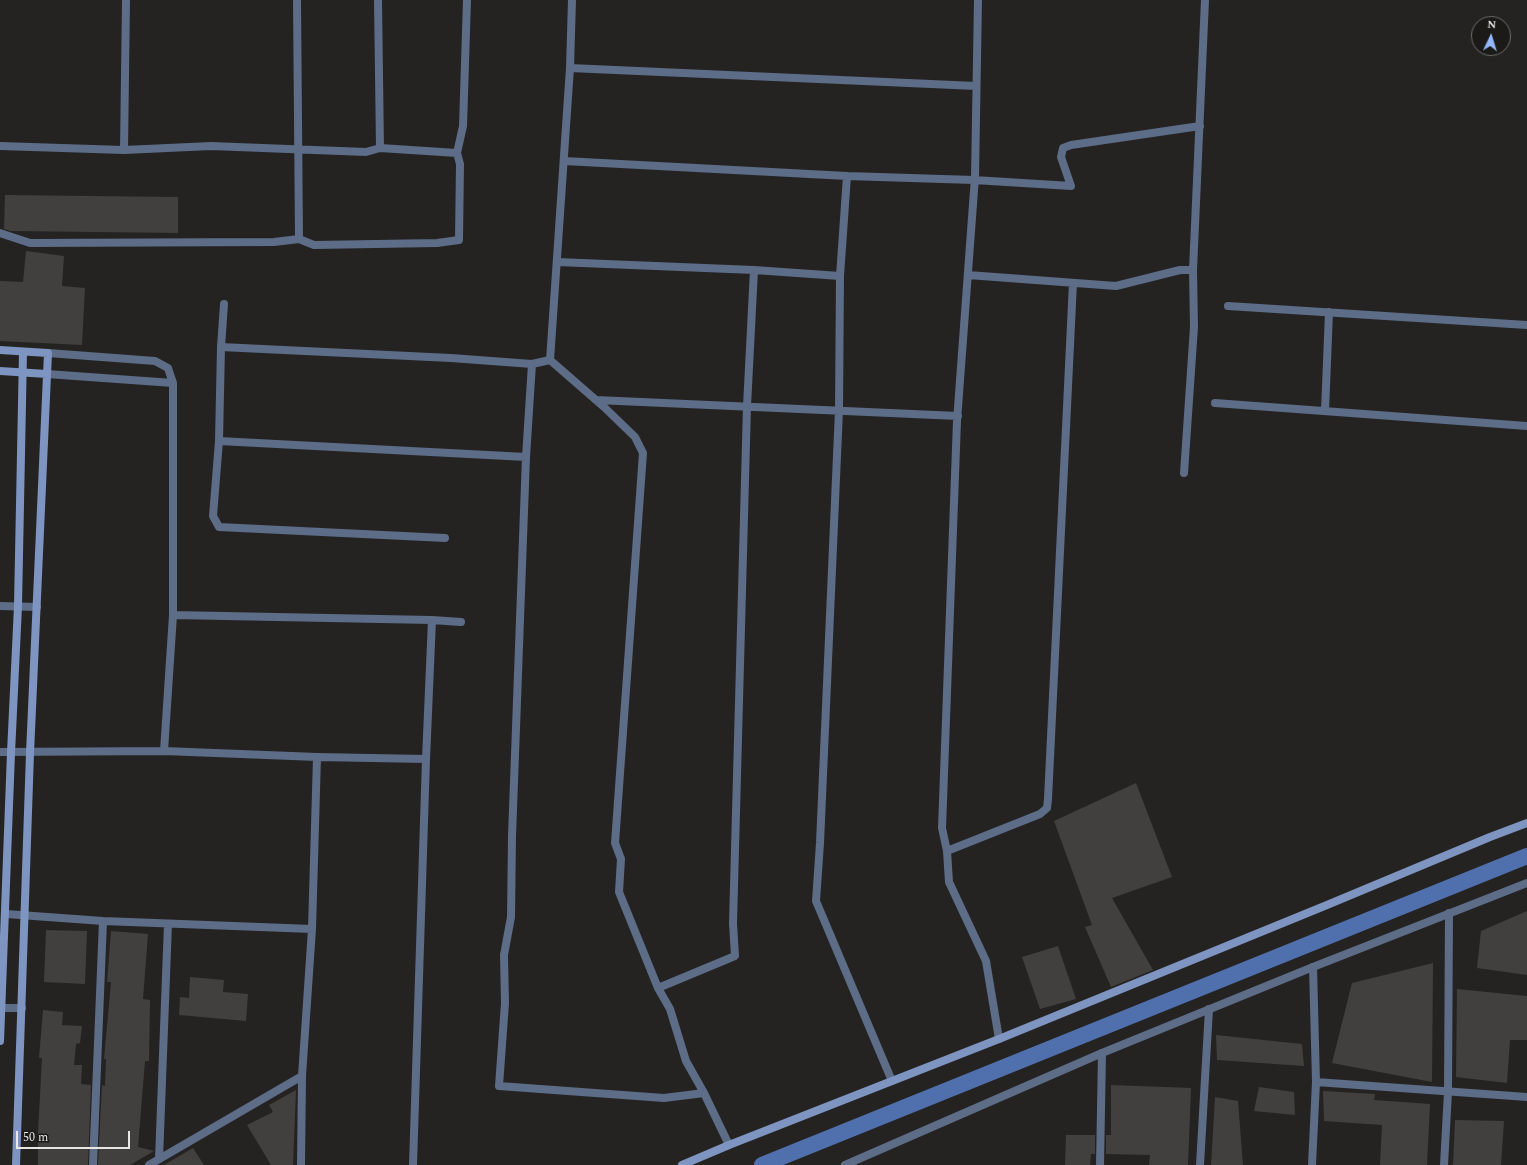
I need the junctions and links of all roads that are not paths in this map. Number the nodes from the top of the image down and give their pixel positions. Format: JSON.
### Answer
{"nodes":[{"id":1,"x":126,"y":0,"type":"edge"},
{"id":2,"x":297,"y":0,"type":"edge"},
{"id":3,"x":378,"y":0,"type":"edge"},
{"id":4,"x":467,"y":0,"type":"edge"},
{"id":5,"x":572,"y":0,"type":"edge"},
{"id":6,"x":978,"y":0,"type":"edge"},
{"id":7,"x":1205,"y":0,"type":"edge"},
{"id":8,"x":570,"y":68,"type":"junction"},
{"id":9,"x":976,"y":86,"type":"junction"},
{"id":10,"x":1200,"y":126,"type":"junction"},
{"id":11,"x":0,"y":146,"type":"edge"},
{"id":12,"x":380,"y":148,"type":"junction"},
{"id":13,"x":124,"y":150,"type":"junction"},
{"id":14,"x":298,"y":150,"type":"junction"},
{"id":15,"x":457,"y":153,"type":"junction"},
{"id":16,"x":564,"y":161,"type":"junction"},
{"id":17,"x":847,"y":176,"type":"junction"},
{"id":18,"x":974,"y":180,"type":"junction"},
{"id":19,"x":0,"y":233,"type":"edge"},
{"id":20,"x":299,"y":239,"type":"junction"},
{"id":21,"x":557,"y":262,"type":"junction"},
{"id":22,"x":754,"y":270,"type":"junction"},
{"id":23,"x":1193,"y":270,"type":"junction"},
{"id":24,"x":968,"y":275,"type":"junction"},
{"id":25,"x":840,"y":276,"type":"junction"},
{"id":26,"x":1073,"y":283,"type":"junction"},
{"id":27,"x":224,"y":304,"type":"dead end"},
{"id":28,"x":1228,"y":306,"type":"dead end"},
{"id":29,"x":1329,"y":312,"type":"junction"},
{"id":30,"x":1527,"y":324,"type":"edge"},
{"id":31,"x":221,"y":347,"type":"junction"},
{"id":32,"x":0,"y":350,"type":"edge"},
{"id":33,"x":23,"y":352,"type":"junction"},
{"id":34,"x":48,"y":353,"type":"junction"},
{"id":35,"x":550,"y":360,"type":"junction"},
{"id":36,"x":532,"y":364,"type":"junction"},
{"id":37,"x":0,"y":371,"type":"edge"},
{"id":38,"x":23,"y":372,"type":"junction"},
{"id":39,"x":47,"y":374,"type":"junction"},
{"id":40,"x":173,"y":383,"type":"junction"},
{"id":41,"x":596,"y":400,"type":"junction"},
{"id":42,"x":1215,"y":403,"type":"dead end"},
{"id":43,"x":747,"y":406,"type":"junction"},
{"id":44,"x":839,"y":410,"type":"junction"},
{"id":45,"x":1325,"y":411,"type":"junction"},
{"id":46,"x":958,"y":416,"type":"junction"},
{"id":47,"x":1527,"y":426,"type":"edge"},
{"id":48,"x":218,"y":441,"type":"junction"},
{"id":49,"x":526,"y":457,"type":"junction"},
{"id":50,"x":1184,"y":473,"type":"dead end"},
{"id":51,"x":445,"y":538,"type":"dead end"},
{"id":52,"x":0,"y":606,"type":"edge"},
{"id":53,"x":18,"y":606,"type":"junction"},
{"id":54,"x":37,"y":607,"type":"junction"},
{"id":55,"x":173,"y":615,"type":"junction"},
{"id":56,"x":432,"y":620,"type":"junction"},
{"id":57,"x":461,"y":622,"type":"dead end"},
{"id":58,"x":164,"y":751,"type":"junction"},
{"id":59,"x":0,"y":752,"type":"edge"},
{"id":60,"x":11,"y":753,"type":"junction"},
{"id":61,"x":30,"y":753,"type":"junction"},
{"id":62,"x":317,"y":757,"type":"junction"},
{"id":63,"x":426,"y":759,"type":"junction"},
{"id":64,"x":1527,"y":823,"type":"edge"},
{"id":65,"x":947,"y":852,"type":"junction"},
{"id":66,"x":1527,"y":883,"type":"edge"},
{"id":67,"x":1449,"y":913,"type":"junction"},
{"id":68,"x":6,"y":914,"type":"junction"},
{"id":69,"x":25,"y":916,"type":"junction"},
{"id":70,"x":103,"y":921,"type":"junction"},
{"id":71,"x":168,"y":924,"type":"junction"},
{"id":72,"x":312,"y":929,"type":"junction"},
{"id":73,"x":1313,"y":967,"type":"junction"},
{"id":74,"x":658,"y":988,"type":"junction"},
{"id":75,"x":1,"y":1008,"type":"edge"},
{"id":76,"x":22,"y":1008,"type":"junction"},
{"id":77,"x":1209,"y":1009,"type":"junction"},
{"id":78,"x":999,"y":1039,"type":"junction"},
{"id":79,"x":0,"y":1041,"type":"edge"},
{"id":80,"x":1102,"y":1053,"type":"junction"},
{"id":81,"x":302,"y":1076,"type":"junction"},
{"id":82,"x":892,"y":1081,"type":"junction"},
{"id":83,"x":1316,"y":1082,"type":"junction"},
{"id":84,"x":1448,"y":1092,"type":"junction"},
{"id":85,"x":704,"y":1093,"type":"junction"},
{"id":86,"x":1527,"y":1097,"type":"edge"},
{"id":87,"x":728,"y":1145,"type":"junction"},
{"id":88,"x":159,"y":1159,"type":"junction"},
{"id":89,"x":16,"y":1165,"type":"edge"},
{"id":90,"x":93,"y":1165,"type":"edge"},
{"id":91,"x":149,"y":1165,"type":"edge"},
{"id":92,"x":301,"y":1165,"type":"edge"},
{"id":93,"x":412,"y":1165,"type":"edge"},
{"id":94,"x":682,"y":1165,"type":"edge"},
{"id":95,"x":845,"y":1165,"type":"edge"},
{"id":96,"x":1100,"y":1165,"type":"edge"},
{"id":97,"x":1200,"y":1165,"type":"edge"},
{"id":98,"x":1312,"y":1165,"type":"edge"},
{"id":99,"x":1444,"y":1165,"type":"edge"}],
"edges":[{"from":1,"to":13,"type":"street"},
{"from":2,"to":14,"type":"street"},
{"from":3,"to":12,"type":"street"},
{"from":4,"to":15,"type":"street"},
{"from":5,"to":8,"type":"street"},
{"from":6,"to":9,"type":"street"},
{"from":7,"to":10,"type":"street"},
{"from":8,"to":9,"type":"street"},
{"from":8,"to":16,"type":"street"},
{"from":9,"to":18,"type":"street"},
{"from":10,"to":18,"type":"street"},
{"from":10,"to":23,"type":"street"},
{"from":11,"to":13,"type":"street"},
{"from":12,"to":14,"type":"street"},
{"from":12,"to":15,"type":"street"},
{"from":13,"to":14,"type":"street"},
{"from":14,"to":20,"type":"street"},
{"from":15,"to":20,"type":"street"},
{"from":16,"to":17,"type":"street"},
{"from":16,"to":21,"type":"street"},
{"from":17,"to":18,"type":"street"},
{"from":17,"to":25,"type":"street"},
{"from":18,"to":24,"type":"street"},
{"from":19,"to":20,"type":"street"},
{"from":21,"to":22,"type":"street"},
{"from":21,"to":35,"type":"street"},
{"from":22,"to":25,"type":"street"},
{"from":22,"to":43,"type":"street"},
{"from":23,"to":26,"type":"street"},
{"from":23,"to":50,"type":"street"},
{"from":24,"to":26,"type":"street"},
{"from":24,"to":46,"type":"street"},
{"from":25,"to":44,"type":"street"},
{"from":26,"to":65,"type":"street"},
{"from":27,"to":31,"type":"street"},
{"from":28,"to":29,"type":"street"},
{"from":29,"to":30,"type":"street"},
{"from":29,"to":45,"type":"street"},
{"from":31,"to":36,"type":"street"},
{"from":31,"to":48,"type":"street"},
{"from":32,"to":33,"type":"main road"},
{"from":33,"to":34,"type":"main road"},
{"from":33,"to":38,"type":"main road"},
{"from":34,"to":39,"type":"main road"},
{"from":34,"to":40,"type":"street"},
{"from":35,"to":36,"type":"street"},
{"from":35,"to":41,"type":"street"},
{"from":36,"to":49,"type":"street"},
{"from":37,"to":38,"type":"main road"},
{"from":38,"to":39,"type":"main road"},
{"from":38,"to":53,"type":"main road"},
{"from":39,"to":40,"type":"street"},
{"from":39,"to":54,"type":"main road"},
{"from":40,"to":55,"type":"street"},
{"from":41,"to":43,"type":"street"},
{"from":41,"to":74,"type":"street"},
{"from":42,"to":45,"type":"street"},
{"from":43,"to":44,"type":"street"},
{"from":43,"to":74,"type":"street"},
{"from":44,"to":46,"type":"street"},
{"from":44,"to":82,"type":"street"},
{"from":45,"to":47,"type":"street"},
{"from":46,"to":65,"type":"street"},
{"from":48,"to":49,"type":"street"},
{"from":48,"to":51,"type":"street"},
{"from":49,"to":85,"type":"street"},
{"from":52,"to":53,"type":"street"},
{"from":53,"to":54,"type":"street"},
{"from":53,"to":60,"type":"main road"},
{"from":54,"to":61,"type":"main road"},
{"from":55,"to":56,"type":"street"},
{"from":55,"to":58,"type":"street"},
{"from":56,"to":57,"type":"street"},
{"from":56,"to":63,"type":"street"},
{"from":58,"to":61,"type":"street"},
{"from":58,"to":62,"type":"street"},
{"from":59,"to":60,"type":"street"},
{"from":60,"to":61,"type":"street"},
{"from":60,"to":68,"type":"main road"},
{"from":61,"to":69,"type":"main road"},
{"from":62,"to":63,"type":"street"},
{"from":62,"to":72,"type":"street"},
{"from":63,"to":93,"type":"street"},
{"from":64,"to":78,"type":"main road"},
{"from":65,"to":78,"type":"street"},
{"from":66,"to":67,"type":"street"},
{"from":67,"to":73,"type":"street"},
{"from":67,"to":84,"type":"street"},
{"from":68,"to":69,"type":"street"},
{"from":68,"to":75,"type":"main road"},
{"from":69,"to":70,"type":"street"},
{"from":69,"to":76,"type":"main road"},
{"from":70,"to":71,"type":"street"},
{"from":70,"to":90,"type":"street"},
{"from":71,"to":72,"type":"street"},
{"from":71,"to":88,"type":"street"},
{"from":72,"to":81,"type":"street"},
{"from":73,"to":77,"type":"street"},
{"from":73,"to":83,"type":"street"},
{"from":74,"to":85,"type":"street"},
{"from":75,"to":76,"type":"street"},
{"from":75,"to":79,"type":"main road"},
{"from":76,"to":89,"type":"main road"},
{"from":77,"to":80,"type":"street"},
{"from":77,"to":97,"type":"street"},
{"from":78,"to":82,"type":"main road"},
{"from":80,"to":95,"type":"street"},
{"from":80,"to":96,"type":"street"},
{"from":81,"to":88,"type":"street"},
{"from":81,"to":92,"type":"street"},
{"from":82,"to":87,"type":"main road"},
{"from":83,"to":84,"type":"street"},
{"from":83,"to":98,"type":"street"},
{"from":84,"to":86,"type":"street"},
{"from":84,"to":99,"type":"street"},
{"from":85,"to":87,"type":"street"},
{"from":87,"to":94,"type":"main road"},
{"from":88,"to":91,"type":"street"}]}
